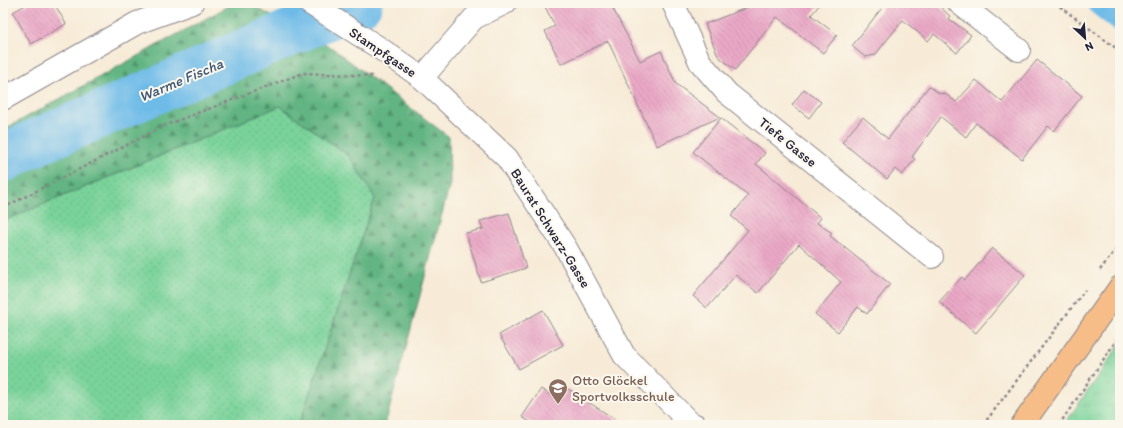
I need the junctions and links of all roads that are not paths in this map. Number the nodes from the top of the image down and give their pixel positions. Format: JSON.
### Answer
{"nodes":[{"id":1,"x":192,"y":3,"type":"edge"},
{"id":2,"x":309,"y":3,"type":"edge"},
{"id":3,"x":505,"y":3,"type":"edge"},
{"id":4,"x":674,"y":3,"type":"edge"},
{"id":5,"x":959,"y":3,"type":"edge"},
{"id":6,"x":1019,"y":50,"type":"dead end"},
{"id":7,"x":422,"y":78,"type":"junction"},
{"id":8,"x":3,"y":99,"type":"edge"},
{"id":9,"x":932,"y":257,"type":"dead end"},
{"id":10,"x":1120,"y":286,"type":"edge"},
{"id":11,"x":695,"y":425,"type":"edge"},
{"id":12,"x":1022,"y":425,"type":"edge"}],
"edges":[{"from":1,"to":8,"type":"street"},
{"from":2,"to":7,"type":"street","name":"Stampfgasse"},
{"from":3,"to":7,"type":"street","name":"Stampfgasse"},
{"from":4,"to":9,"type":"street","name":"Tiefe Gasse"},
{"from":5,"to":6,"type":"street"},
{"from":7,"to":11,"type":"street","name":"Baurat Schwarz-Gasse"},
{"from":10,"to":12,"type":"main road"}]}
